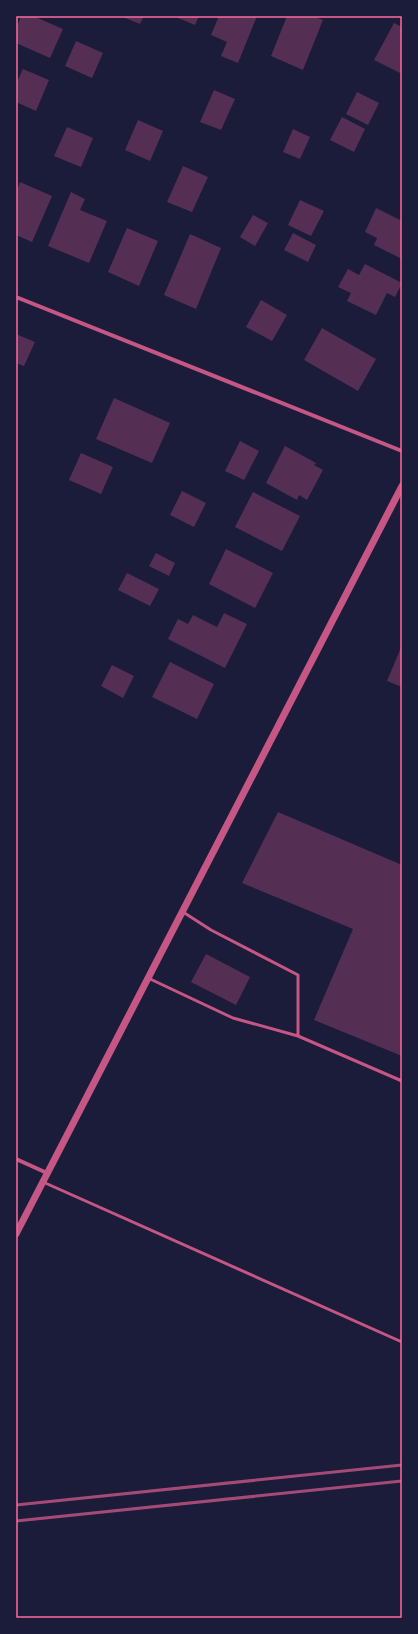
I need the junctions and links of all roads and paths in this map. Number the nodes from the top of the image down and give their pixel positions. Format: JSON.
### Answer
{"nodes":[{"id":1,"x":16,"y":297,"type":"edge"},
{"id":2,"x":402,"y":451,"type":"edge"},
{"id":3,"x":402,"y":486,"type":"edge"},
{"id":4,"x":183,"y":912,"type":"junction"},
{"id":5,"x":148,"y":978,"type":"junction"},
{"id":6,"x":298,"y":1036,"type":"junction"},
{"id":7,"x":402,"y":1081,"type":"edge"},
{"id":8,"x":16,"y":1159,"type":"edge"},
{"id":9,"x":47,"y":1174,"type":"junction"},
{"id":10,"x":42,"y":1182,"type":"junction"},
{"id":11,"x":16,"y":1234,"type":"edge"},
{"id":12,"x":402,"y":1342,"type":"edge"}],
"edges":[{"from":1,"to":2,"type":"street"},
{"from":3,"to":4,"type":"street"},
{"from":4,"to":5,"type":"street"},
{"from":4,"to":6,"type":"lane"},
{"from":5,"to":6,"type":"lane"},
{"from":5,"to":9,"type":"street"},
{"from":6,"to":7,"type":"lane"},
{"from":8,"to":9,"type":"street"},
{"from":9,"to":10,"type":"street"},
{"from":10,"to":11,"type":"street"},
{"from":10,"to":12,"type":"lane"}]}
